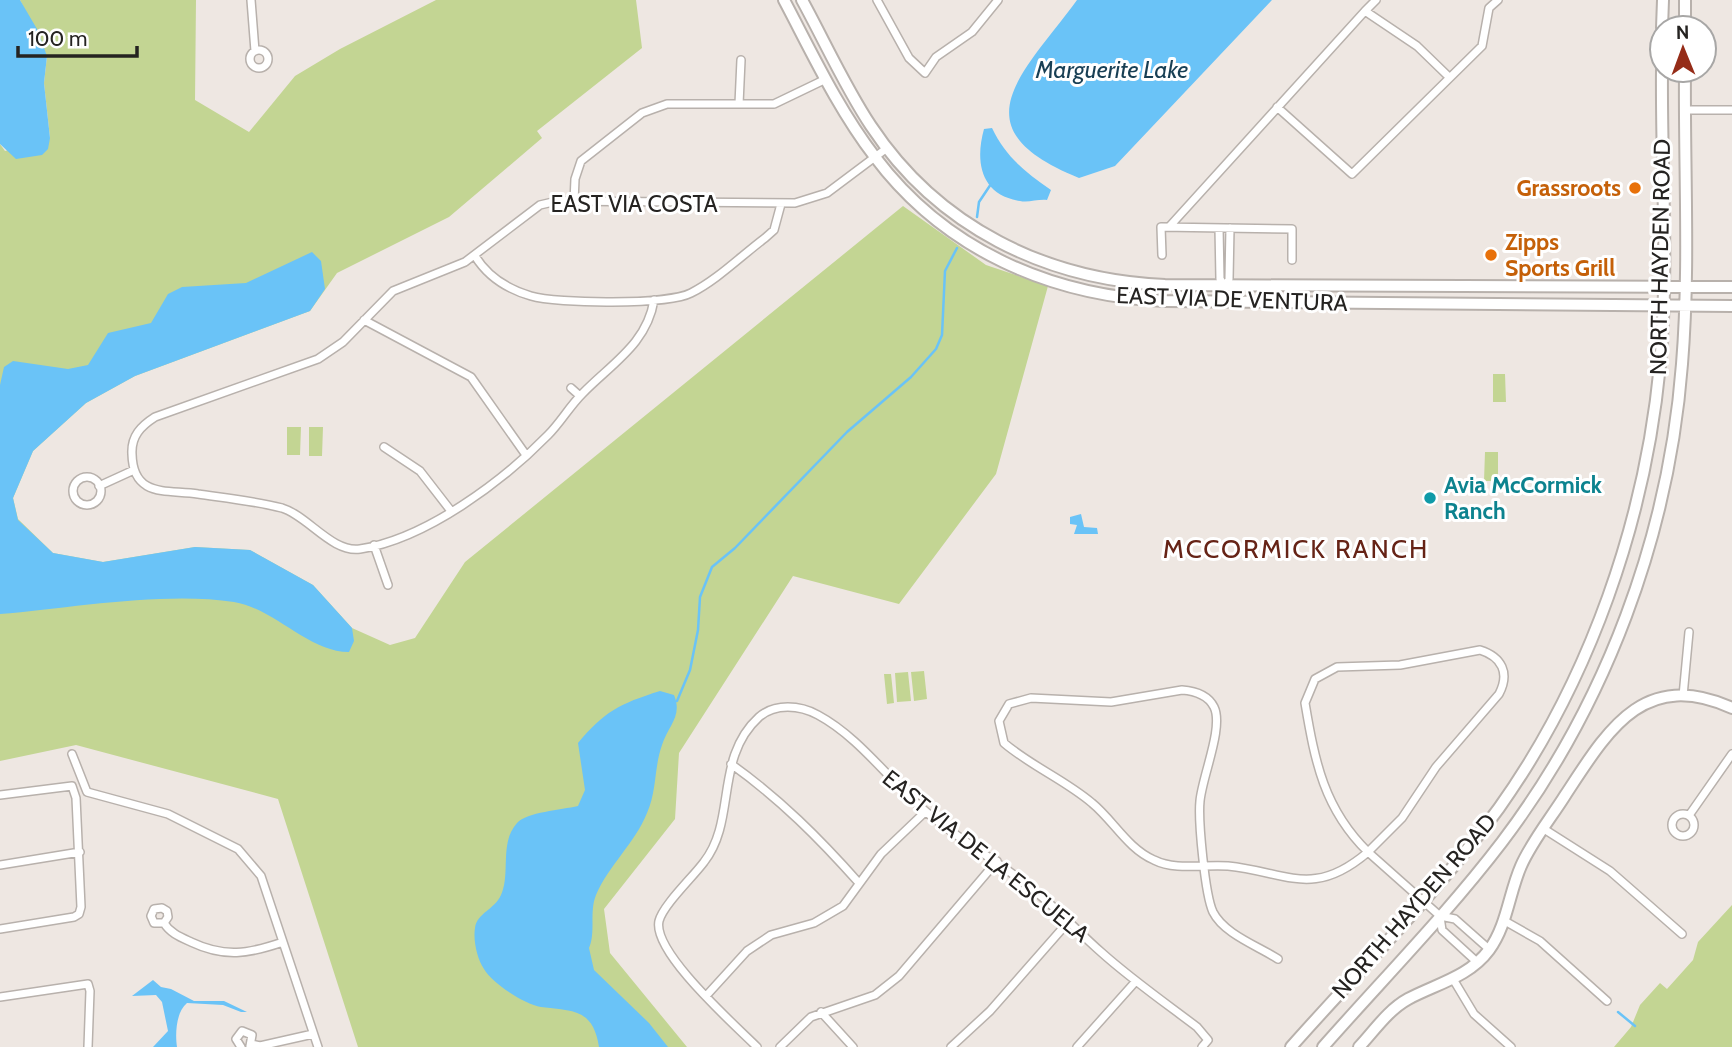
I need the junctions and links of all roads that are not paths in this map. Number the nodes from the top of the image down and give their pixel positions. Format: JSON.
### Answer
{"nodes":[{"id":1,"x":251,"y":0,"type":"edge"},
{"id":2,"x":784,"y":0,"type":"edge"},
{"id":3,"x":802,"y":0,"type":"edge"},
{"id":4,"x":877,"y":0,"type":"edge"},
{"id":5,"x":998,"y":0,"type":"edge"},
{"id":6,"x":1376,"y":0,"type":"edge"},
{"id":7,"x":1498,"y":0,"type":"edge"},
{"id":8,"x":1365,"y":11,"type":"junction"},
{"id":9,"x":255,"y":51,"type":"dead end"},
{"id":10,"x":741,"y":60,"type":"dead end"},
{"id":11,"x":1448,"y":76,"type":"junction"},
{"id":12,"x":826,"y":79,"type":"junction"},
{"id":13,"x":1662,"y":84,"type":"edge"},
{"id":14,"x":1685,"y":84,"type":"edge"},
{"id":15,"x":738,"y":104,"type":"junction"},
{"id":16,"x":1278,"y":107,"type":"junction"},
{"id":17,"x":1684,"y":110,"type":"junction"},
{"id":18,"x":1732,"y":110,"type":"edge"},
{"id":19,"x":887,"y":148,"type":"junction"},
{"id":20,"x":875,"y":158,"type":"junction"},
{"id":21,"x":574,"y":202,"type":"junction"},
{"id":22,"x":781,"y":204,"type":"junction"},
{"id":23,"x":1169,"y":227,"type":"junction"},
{"id":24,"x":1219,"y":228,"type":"junction"},
{"id":25,"x":1230,"y":228,"type":"junction"},
{"id":26,"x":1162,"y":255,"type":"dead end"},
{"id":27,"x":475,"y":256,"type":"junction"},
{"id":28,"x":1292,"y":260,"type":"dead end"},
{"id":29,"x":1224,"y":285,"type":"junction"},
{"id":30,"x":1662,"y":287,"type":"junction"},
{"id":31,"x":1685,"y":287,"type":"junction"},
{"id":32,"x":1732,"y":287,"type":"edge"},
{"id":33,"x":654,"y":300,"type":"junction"},
{"id":34,"x":1219,"y":301,"type":"junction"},
{"id":35,"x":1663,"y":305,"type":"junction"},
{"id":36,"x":1684,"y":305,"type":"junction"},
{"id":37,"x":1732,"y":306,"type":"edge"},
{"id":38,"x":364,"y":320,"type":"junction"},
{"id":39,"x":571,"y":388,"type":"dead end"},
{"id":40,"x":580,"y":396,"type":"junction"},
{"id":41,"x":384,"y":447,"type":"dead end"},
{"id":42,"x":526,"y":455,"type":"junction"},
{"id":43,"x":134,"y":470,"type":"junction"},
{"id":44,"x":99,"y":486,"type":"dead end"},
{"id":45,"x":452,"y":511,"type":"junction"},
{"id":46,"x":374,"y":545,"type":"junction"},
{"id":47,"x":388,"y":585,"type":"dead end"},
{"id":48,"x":1689,"y":632,"type":"dead end"},
{"id":49,"x":1683,"y":696,"type":"junction"},
{"id":50,"x":1732,"y":708,"type":"edge"},
{"id":51,"x":72,"y":754,"type":"dead end"},
{"id":52,"x":1732,"y":754,"type":"edge"},
{"id":53,"x":731,"y":764,"type":"junction"},
{"id":54,"x":0,"y":795,"type":"edge"},
{"id":55,"x":925,"y":812,"type":"junction"},
{"id":56,"x":1690,"y":814,"type":"dead end"},
{"id":57,"x":1544,"y":829,"type":"junction"},
{"id":58,"x":80,"y":852,"type":"junction"},
{"id":59,"x":1368,"y":852,"type":"junction"},
{"id":60,"x":997,"y":861,"type":"junction"},
{"id":61,"x":0,"y":865,"type":"edge"},
{"id":62,"x":1205,"y":865,"type":"junction"},
{"id":63,"x":859,"y":883,"type":"junction"},
{"id":64,"x":1423,"y":902,"type":"junction"},
{"id":65,"x":1440,"y":916,"type":"junction"},
{"id":66,"x":1503,"y":920,"type":"junction"},
{"id":67,"x":1069,"y":921,"type":"junction"},
{"id":68,"x":164,"y":923,"type":"dead end"},
{"id":69,"x":0,"y":929,"type":"edge"},
{"id":70,"x":1682,"y":934,"type":"dead end"},
{"id":71,"x":283,"y":942,"type":"junction"},
{"id":72,"x":1490,"y":950,"type":"junction"},
{"id":73,"x":1278,"y":959,"type":"dead end"},
{"id":74,"x":1478,"y":963,"type":"junction"},
{"id":75,"x":1452,"y":979,"type":"junction"},
{"id":76,"x":1136,"y":981,"type":"junction"},
{"id":77,"x":706,"y":996,"type":"junction"},
{"id":78,"x":0,"y":997,"type":"edge"},
{"id":79,"x":1607,"y":1001,"type":"dead end"},
{"id":80,"x":821,"y":1012,"type":"junction"},
{"id":81,"x":313,"y":1034,"type":"junction"},
{"id":82,"x":250,"y":1046,"type":"edge"},
{"id":83,"x":1363,"y":1046,"type":"edge"},
{"id":84,"x":88,"y":1047,"type":"edge"},
{"id":85,"x":241,"y":1047,"type":"edge"},
{"id":86,"x":318,"y":1047,"type":"edge"},
{"id":87,"x":757,"y":1047,"type":"edge"},
{"id":88,"x":780,"y":1047,"type":"edge"},
{"id":89,"x":853,"y":1047,"type":"edge"},
{"id":90,"x":951,"y":1047,"type":"edge"},
{"id":91,"x":1077,"y":1047,"type":"edge"},
{"id":92,"x":1202,"y":1047,"type":"edge"},
{"id":93,"x":1291,"y":1047,"type":"edge"},
{"id":94,"x":1323,"y":1047,"type":"edge"},
{"id":95,"x":1511,"y":1047,"type":"edge"}],
"edges":[{"from":1,"to":9,"type":"street"},
{"from":2,"to":12,"type":"main road","name":"EAST VIA DE VENTURA"},
{"from":3,"to":19,"type":"main road","name":"EAST VIA DE VENTURA"},
{"from":4,"to":5,"type":"street"},
{"from":6,"to":8,"type":"street"},
{"from":7,"to":11,"type":"street"},
{"from":8,"to":11,"type":"street"},
{"from":8,"to":16,"type":"street"},
{"from":10,"to":15,"type":"street"},
{"from":11,"to":16,"type":"street"},
{"from":12,"to":15,"type":"street"},
{"from":12,"to":20,"type":"main road","name":"EAST VIA DE VENTURA"},
{"from":13,"to":30,"type":"main road","name":"NORTH HAYDEN ROAD"},
{"from":14,"to":17,"type":"main road","name":"NORTH HAYDEN ROAD"},
{"from":15,"to":21,"type":"street"},
{"from":16,"to":23,"type":"street"},
{"from":17,"to":18,"type":"street"},
{"from":17,"to":31,"type":"main road","name":"NORTH HAYDEN ROAD"},
{"from":19,"to":20,"type":"street","name":"EAST VIA COSTA"},
{"from":19,"to":29,"type":"main road","name":"EAST VIA DE VENTURA"},
{"from":20,"to":22,"type":"street","name":"EAST VIA COSTA"},
{"from":20,"to":34,"type":"main road","name":"EAST VIA DE VENTURA"},
{"from":21,"to":22,"type":"street","name":"EAST VIA COSTA"},
{"from":21,"to":27,"type":"street","name":"EAST VIA COSTA"},
{"from":22,"to":33,"type":"street"},
{"from":23,"to":24,"type":"street"},
{"from":23,"to":26,"type":"street"},
{"from":24,"to":25,"type":"street"},
{"from":24,"to":29,"type":"street"},
{"from":25,"to":28,"type":"street"},
{"from":25,"to":29,"type":"street"},
{"from":27,"to":33,"type":"street"},
{"from":27,"to":38,"type":"street","name":"EAST VIA COSTA"},
{"from":29,"to":30,"type":"main road","name":"EAST VIA DE VENTURA"},
{"from":29,"to":34,"type":"street"},
{"from":30,"to":31,"type":"main road","name":"EAST VIA DE VENTURA"},
{"from":30,"to":35,"type":"main road","name":"NORTH HAYDEN ROAD"},
{"from":31,"to":32,"type":"main road","name":"EAST VIA DE VENTURA"},
{"from":31,"to":36,"type":"main road","name":"NORTH HAYDEN ROAD"},
{"from":33,"to":40,"type":"street"},
{"from":34,"to":35,"type":"main road","name":"EAST VIA DE VENTURA"},
{"from":35,"to":36,"type":"main road","name":"EAST VIA DE VENTURA"},
{"from":35,"to":64,"type":"main road","name":"NORTH HAYDEN ROAD"},
{"from":36,"to":37,"type":"main road","name":"EAST VIA DE VENTURA"},
{"from":36,"to":65,"type":"main road","name":"NORTH HAYDEN ROAD"},
{"from":38,"to":42,"type":"street"},
{"from":38,"to":43,"type":"street","name":"EAST VIA COSTA"},
{"from":39,"to":40,"type":"street"},
{"from":40,"to":42,"type":"street"},
{"from":41,"to":45,"type":"street"},
{"from":42,"to":45,"type":"street"},
{"from":43,"to":44,"type":"street"},
{"from":43,"to":46,"type":"street"},
{"from":45,"to":46,"type":"street"},
{"from":46,"to":47,"type":"street"},
{"from":48,"to":49,"type":"street"},
{"from":49,"to":50,"type":"main road"},
{"from":49,"to":57,"type":"main road"},
{"from":51,"to":71,"type":"street"},
{"from":52,"to":56,"type":"street"},
{"from":53,"to":55,"type":"street","name":"EAST VIA DE LA ESCUELA"},
{"from":53,"to":63,"type":"street"},
{"from":53,"to":77,"type":"street"},
{"from":54,"to":58,"type":"street"},
{"from":55,"to":60,"type":"street","name":"EAST VIA DE LA ESCUELA"},
{"from":55,"to":63,"type":"street"},
{"from":57,"to":66,"type":"main road"},
{"from":57,"to":70,"type":"street"},
{"from":58,"to":61,"type":"street"},
{"from":58,"to":69,"type":"street"},
{"from":59,"to":59,"type":"street"},
{"from":59,"to":62,"type":"street"},
{"from":59,"to":64,"type":"street"},
{"from":60,"to":67,"type":"street","name":"EAST VIA DE LA ESCUELA"},
{"from":60,"to":80,"type":"street"},
{"from":62,"to":62,"type":"street"},
{"from":62,"to":73,"type":"street"},
{"from":63,"to":77,"type":"street"},
{"from":64,"to":65,"type":"street"},
{"from":64,"to":93,"type":"main road","name":"NORTH HAYDEN ROAD"},
{"from":65,"to":72,"type":"street"},
{"from":65,"to":74,"type":"street"},
{"from":65,"to":94,"type":"main road","name":"NORTH HAYDEN ROAD"},
{"from":66,"to":72,"type":"main road"},
{"from":66,"to":79,"type":"street"},
{"from":67,"to":76,"type":"street","name":"EAST VIA DE LA ESCUELA"},
{"from":67,"to":90,"type":"street"},
{"from":68,"to":71,"type":"street"},
{"from":71,"to":81,"type":"street"},
{"from":72,"to":74,"type":"main road"},
{"from":74,"to":75,"type":"main road"},
{"from":75,"to":83,"type":"main road"},
{"from":75,"to":95,"type":"street"},
{"from":76,"to":91,"type":"street"},
{"from":76,"to":92,"type":"street","name":"EAST VIA DE LA ESCUELA"},
{"from":77,"to":87,"type":"street"},
{"from":78,"to":84,"type":"street"},
{"from":80,"to":88,"type":"street"},
{"from":80,"to":89,"type":"street"},
{"from":81,"to":82,"type":"street"},
{"from":81,"to":86,"type":"street"},
{"from":82,"to":85,"type":"street"}]}
